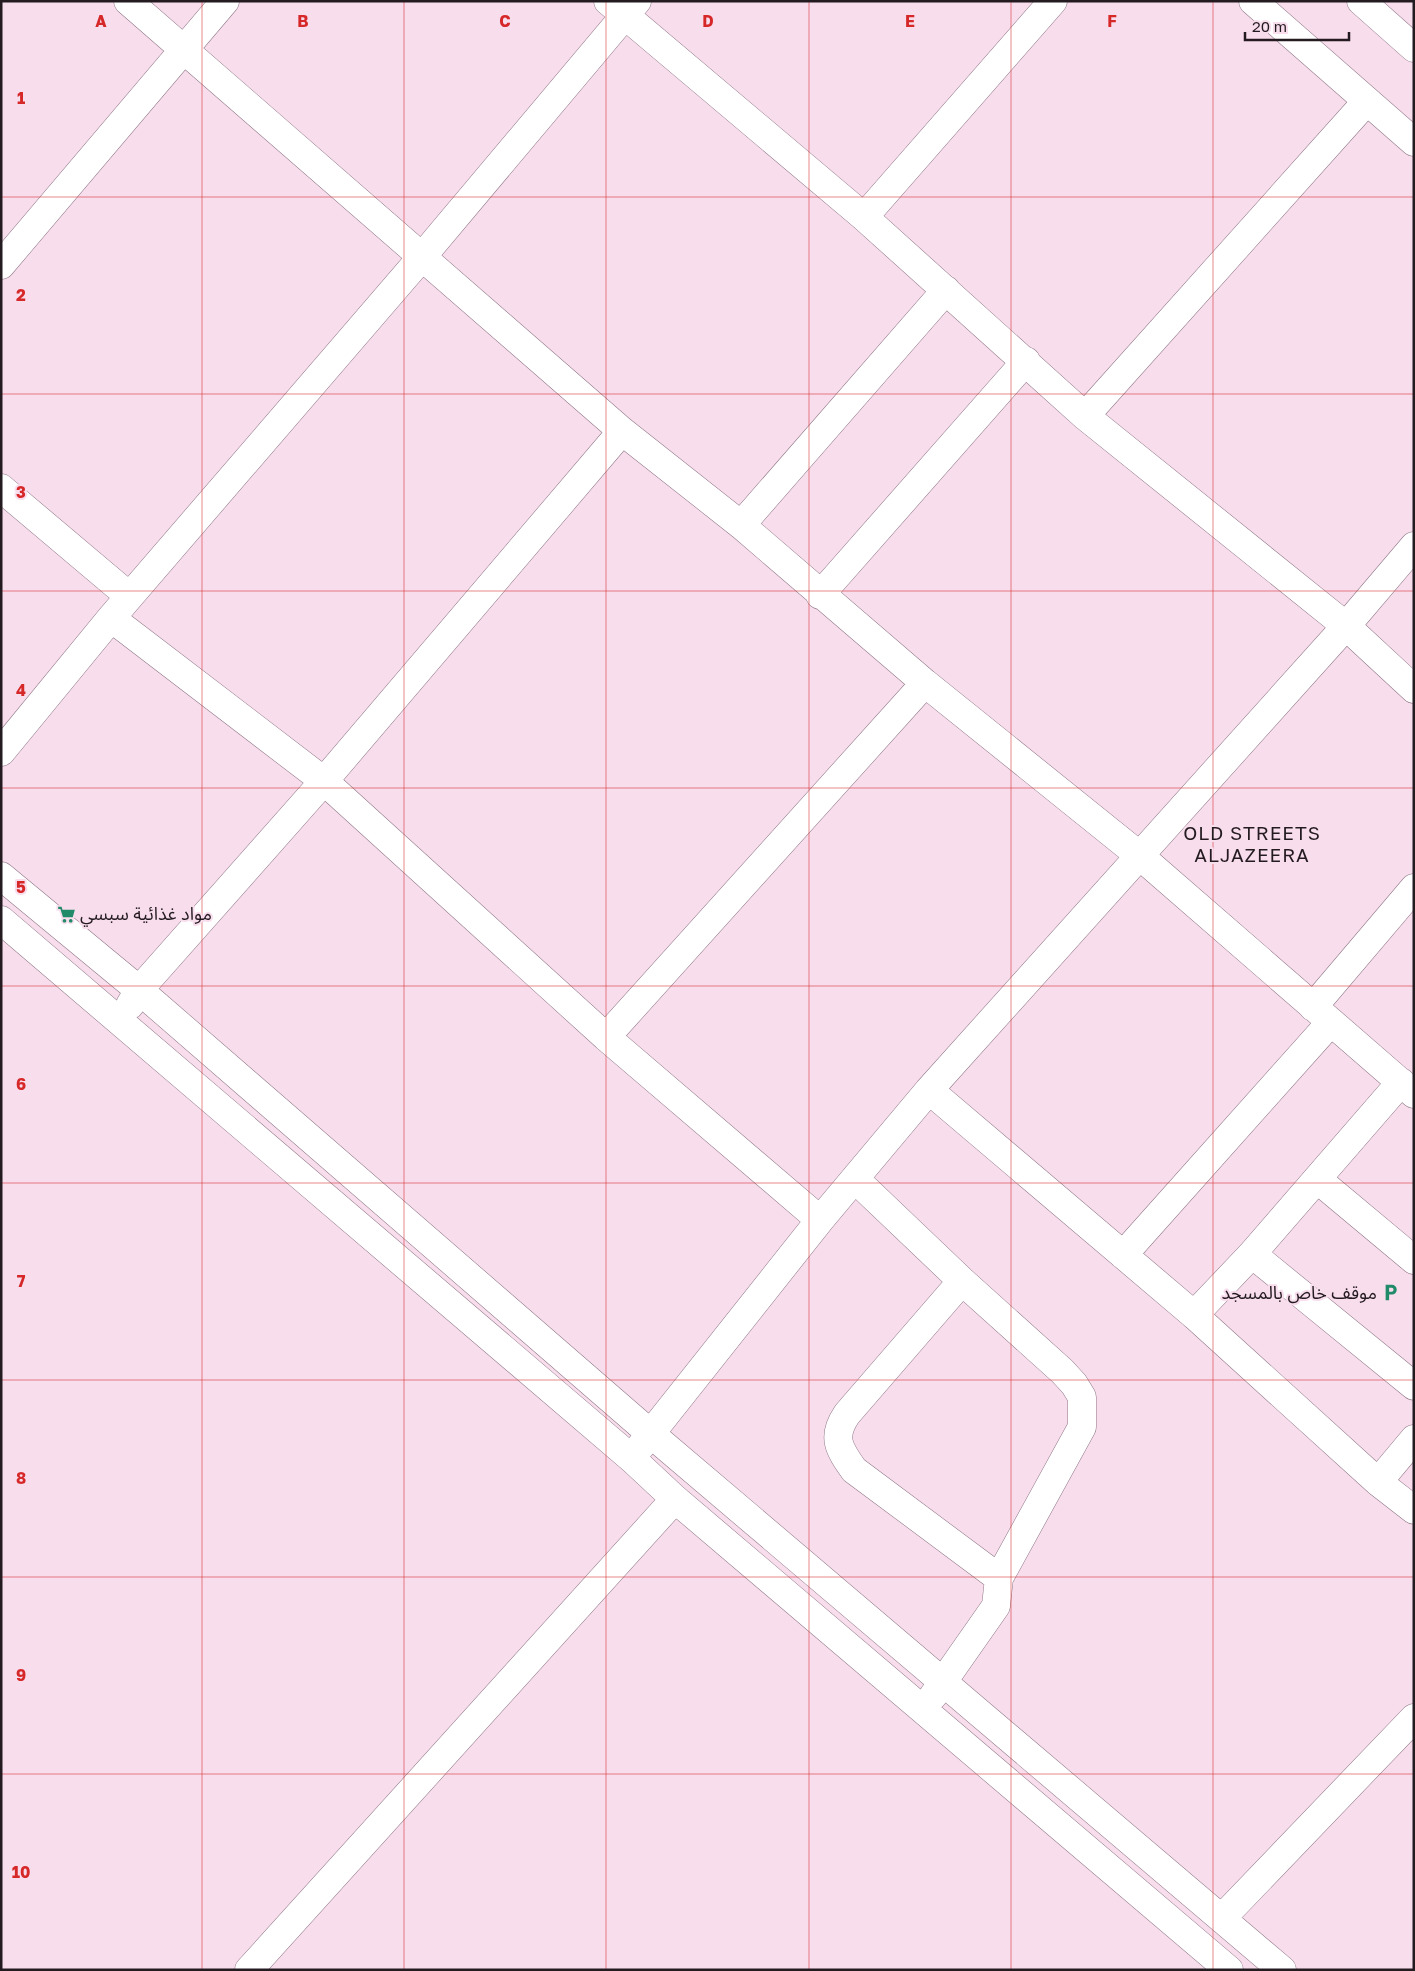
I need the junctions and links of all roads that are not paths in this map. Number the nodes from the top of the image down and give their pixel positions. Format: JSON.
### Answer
{"nodes":[{"id":1,"x":128,"y":1,"type":"edge"},
{"id":2,"x":225,"y":1,"type":"edge"},
{"id":3,"x":1053,"y":1,"type":"edge"},
{"id":4,"x":1253,"y":1,"type":"edge"},
{"id":5,"x":1361,"y":1,"type":"edge"},
{"id":6,"x":623,"y":5,"type":"edge"},
{"id":7,"x":1414,"y":48,"type":"edge"},
{"id":8,"x":183,"y":50,"type":"junction"},
{"id":9,"x":1367,"y":101,"type":"junction"},
{"id":10,"x":1414,"y":142,"type":"edge"},
{"id":11,"x":864,"y":217,"type":"junction"},
{"id":12,"x":421,"y":258,"type":"junction"},
{"id":13,"x":1,"y":265,"type":"edge"},
{"id":14,"x":946,"y":290,"type":"junction"},
{"id":15,"x":1026,"y":362,"type":"junction"},
{"id":16,"x":1085,"y":416,"type":"junction"},
{"id":17,"x":622,"y":431,"type":"junction"},
{"id":18,"x":1,"y":488,"type":"edge"},
{"id":19,"x":741,"y":525,"type":"junction"},
{"id":20,"x":1414,"y":546,"type":"edge"},
{"id":21,"x":820,"y":595,"type":"junction"},
{"id":22,"x":129,"y":596,"type":"junction"},
{"id":23,"x":111,"y":618,"type":"junction"},
{"id":24,"x":1346,"y":626,"type":"junction"},
{"id":25,"x":925,"y":683,"type":"junction"},
{"id":26,"x":1414,"y":688,"type":"edge"},
{"id":27,"x":1,"y":752,"type":"edge"},
{"id":28,"x":324,"y":781,"type":"junction"},
{"id":29,"x":1140,"y":856,"type":"junction"},
{"id":30,"x":1,"y":876,"type":"edge"},
{"id":31,"x":1414,"y":888,"type":"edge"},
{"id":32,"x":1,"y":920,"type":"edge"},
{"id":33,"x":139,"y":990,"type":"junction"},
{"id":34,"x":1322,"y":1014,"type":"junction"},
{"id":35,"x":121,"y":1022,"type":"junction"},
{"id":36,"x":606,"y":1037,"type":"junction"},
{"id":37,"x":1407,"y":1088,"type":"edge"},
{"id":38,"x":929,"y":1090,"type":"junction"},
{"id":39,"x":855,"y":1179,"type":"junction"},
{"id":40,"x":1317,"y":1179,"type":"junction"},
{"id":41,"x":820,"y":1220,"type":"junction"},
{"id":42,"x":1252,"y":1254,"type":"junction"},
{"id":43,"x":1123,"y":1255,"type":"junction"},
{"id":44,"x":1414,"y":1260,"type":"edge"},
{"id":45,"x":962,"y":1281,"type":"junction"},
{"id":46,"x":1194,"y":1315,"type":"junction"},
{"id":47,"x":1414,"y":1386,"type":"edge"},
{"id":48,"x":651,"y":1434,"type":"junction"},
{"id":49,"x":1414,"y":1439,"type":"edge"},
{"id":50,"x":631,"y":1458,"type":"junction"},
{"id":51,"x":1378,"y":1482,"type":"junction"},
{"id":52,"x":676,"y":1499,"type":"junction"},
{"id":53,"x":1414,"y":1510,"type":"edge"},
{"id":54,"x":999,"y":1578,"type":"junction"},
{"id":55,"x":944,"y":1683,"type":"junction"},
{"id":56,"x":922,"y":1708,"type":"junction"},
{"id":57,"x":1414,"y":1718,"type":"edge"},
{"id":58,"x":1222,"y":1918,"type":"junction"},
{"id":59,"x":249,"y":1970,"type":"edge"},
{"id":60,"x":1229,"y":1970,"type":"edge"},
{"id":61,"x":1282,"y":1970,"type":"edge"}],
"edges":[{"from":1,"to":8,"type":"street"},
{"from":2,"to":8,"type":"street"},
{"from":3,"to":11,"type":"street"},
{"from":4,"to":9,"type":"street"},
{"from":5,"to":7,"type":"street"},
{"from":6,"to":11,"type":"street"},
{"from":6,"to":12,"type":"street"},
{"from":8,"to":12,"type":"street"},
{"from":8,"to":13,"type":"street"},
{"from":9,"to":10,"type":"street"},
{"from":9,"to":16,"type":"street"},
{"from":11,"to":14,"type":"street"},
{"from":12,"to":17,"type":"street"},
{"from":12,"to":22,"type":"street"},
{"from":14,"to":15,"type":"street"},
{"from":14,"to":19,"type":"street"},
{"from":15,"to":16,"type":"street"},
{"from":15,"to":21,"type":"street"},
{"from":16,"to":24,"type":"street"},
{"from":17,"to":19,"type":"street"},
{"from":17,"to":28,"type":"street"},
{"from":18,"to":22,"type":"street"},
{"from":19,"to":21,"type":"street"},
{"from":20,"to":24,"type":"street"},
{"from":21,"to":25,"type":"street"},
{"from":22,"to":23,"type":"street"},
{"from":23,"to":27,"type":"street"},
{"from":23,"to":28,"type":"street"},
{"from":24,"to":26,"type":"street"},
{"from":24,"to":29,"type":"street"},
{"from":25,"to":29,"type":"street"},
{"from":25,"to":36,"type":"street"},
{"from":28,"to":33,"type":"street"},
{"from":28,"to":36,"type":"street"},
{"from":29,"to":34,"type":"street"},
{"from":29,"to":38,"type":"street"},
{"from":30,"to":33,"type":"street"},
{"from":31,"to":34,"type":"street"},
{"from":32,"to":35,"type":"street"},
{"from":33,"to":35,"type":"street"},
{"from":33,"to":48,"type":"street"},
{"from":34,"to":37,"type":"street"},
{"from":34,"to":43,"type":"street"},
{"from":35,"to":50,"type":"street"},
{"from":36,"to":41,"type":"street"},
{"from":37,"to":40,"type":"street"},
{"from":38,"to":39,"type":"street"},
{"from":38,"to":43,"type":"street"},
{"from":39,"to":41,"type":"street"},
{"from":39,"to":45,"type":"street"},
{"from":40,"to":42,"type":"street"},
{"from":40,"to":44,"type":"street"},
{"from":41,"to":48,"type":"street"},
{"from":42,"to":46,"type":"street"},
{"from":42,"to":47,"type":"street"},
{"from":43,"to":46,"type":"street"},
{"from":45,"to":54,"type":"street"},
{"from":45,"to":54,"type":"street"},
{"from":46,"to":51,"type":"street"},
{"from":48,"to":50,"type":"street"},
{"from":48,"to":55,"type":"street"},
{"from":49,"to":51,"type":"street"},
{"from":50,"to":52,"type":"street"},
{"from":51,"to":53,"type":"street"},
{"from":52,"to":56,"type":"street"},
{"from":52,"to":59,"type":"street"},
{"from":54,"to":55,"type":"street"},
{"from":55,"to":56,"type":"street"},
{"from":55,"to":58,"type":"street"},
{"from":56,"to":60,"type":"street"},
{"from":57,"to":58,"type":"street"},
{"from":58,"to":61,"type":"street"}]}
